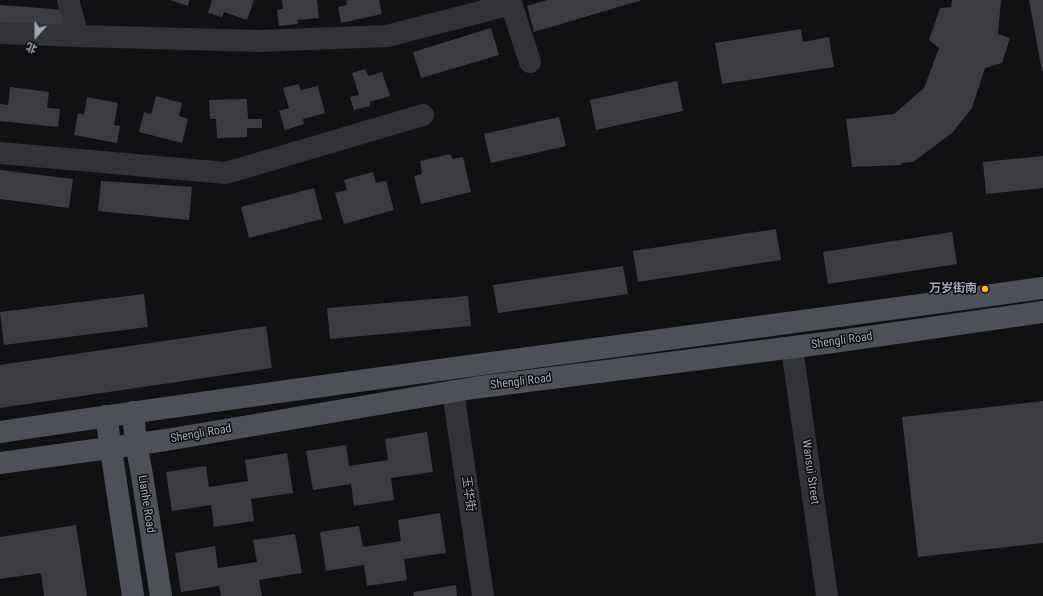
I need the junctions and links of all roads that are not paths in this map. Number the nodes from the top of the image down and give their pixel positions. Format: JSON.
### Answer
{"nodes":[{"id":1,"x":68,"y":0,"type":"edge"},
{"id":2,"x":511,"y":2,"type":"edge"},
{"id":3,"x":0,"y":33,"type":"edge"},
{"id":4,"x":78,"y":36,"type":"junction"},
{"id":5,"x":530,"y":62,"type":"dead end"},
{"id":6,"x":423,"y":115,"type":"dead end"},
{"id":7,"x":0,"y":153,"type":"edge"},
{"id":8,"x":1043,"y":288,"type":"edge"},
{"id":9,"x":1043,"y":312,"type":"edge"},
{"id":10,"x":792,"y":348,"type":"junction"},
{"id":11,"x":453,"y":391,"type":"junction"},
{"id":12,"x":133,"y":412,"type":"junction"},
{"id":13,"x":106,"y":416,"type":"junction"},
{"id":14,"x":0,"y":432,"type":"edge"},
{"id":15,"x":136,"y":444,"type":"junction"},
{"id":16,"x":111,"y":448,"type":"junction"},
{"id":17,"x":0,"y":464,"type":"edge"},
{"id":18,"x":133,"y":596,"type":"edge"},
{"id":19,"x":161,"y":596,"type":"edge"},
{"id":20,"x":483,"y":596,"type":"edge"},
{"id":21,"x":827,"y":596,"type":"edge"}],
"edges":[{"from":1,"to":4,"type":"street"},
{"from":2,"to":4,"type":"street"},
{"from":2,"to":5,"type":"street"},
{"from":3,"to":4,"type":"street"},
{"from":6,"to":7,"type":"street"},
{"from":8,"to":12,"type":"main road","name":"Shengli Road"},
{"from":9,"to":10,"type":"main road","name":"Shengli Road"},
{"from":10,"to":11,"type":"main road","name":"Shengli Road"},
{"from":10,"to":21,"type":"street","name":"Wansui Street"},
{"from":11,"to":15,"type":"main road","name":"Shengli Road"},
{"from":11,"to":20,"type":"street","name":"玉华街"},
{"from":12,"to":13,"type":"main road","name":"Shengli Road"},
{"from":12,"to":15,"type":"main road","name":"Lianhe Road"},
{"from":13,"to":14,"type":"main road","name":"Shengli Road"},
{"from":13,"to":16,"type":"main road"},
{"from":15,"to":16,"type":"main road","name":"Shengli Road"},
{"from":15,"to":19,"type":"main road","name":"Lianhe Road"},
{"from":16,"to":17,"type":"main road","name":"Shengli Road"},
{"from":16,"to":18,"type":"main road"}]}
